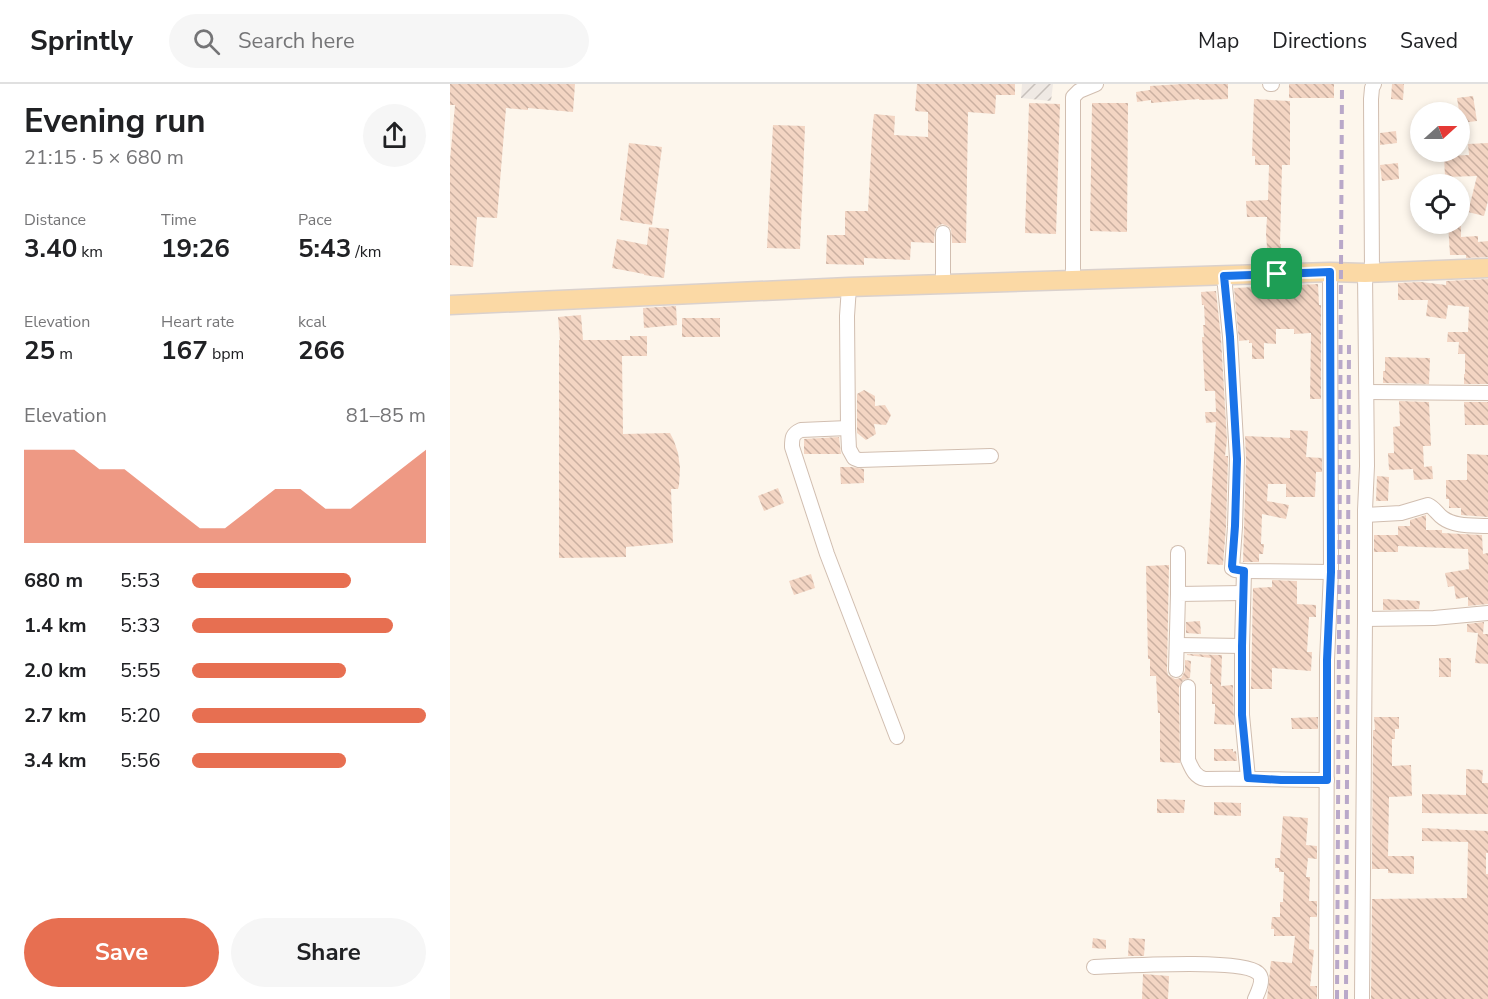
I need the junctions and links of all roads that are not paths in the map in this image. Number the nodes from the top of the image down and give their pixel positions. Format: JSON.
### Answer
{"nodes":[{"id":1,"x":1096,"y":84,"type":"edge"},
{"id":2,"x":1374,"y":84,"type":"edge"},
{"id":3,"x":943,"y":233,"type":"dead end"},
{"id":4,"x":1488,"y":268,"type":"edge"},
{"id":5,"x":1330,"y":272,"type":"junction"},
{"id":6,"x":1369,"y":273,"type":"junction"},
{"id":7,"x":1224,"y":276,"type":"junction"},
{"id":8,"x":1073,"y":280,"type":"junction"},
{"id":9,"x":942,"y":284,"type":"junction"},
{"id":10,"x":849,"y":287,"type":"junction"},
{"id":11,"x":450,"y":305,"type":"edge"},
{"id":12,"x":1366,"y":392,"type":"junction"},
{"id":13,"x":1488,"y":393,"type":"edge"},
{"id":14,"x":848,"y":428,"type":"junction"},
{"id":15,"x":991,"y":456,"type":"dead end"},
{"id":16,"x":1365,"y":514,"type":"junction"},
{"id":17,"x":1488,"y":526,"type":"edge"},
{"id":18,"x":1178,"y":553,"type":"dead end"},
{"id":19,"x":1244,"y":571,"type":"junction"},
{"id":20,"x":1331,"y":572,"type":"junction"},
{"id":21,"x":1243,"y":593,"type":"junction"},
{"id":22,"x":1178,"y":594,"type":"junction"},
{"id":23,"x":1488,"y":613,"type":"edge"},
{"id":24,"x":1365,"y":619,"type":"junction"},
{"id":25,"x":1178,"y":645,"type":"junction"},
{"id":26,"x":1242,"y":646,"type":"junction"},
{"id":27,"x":1176,"y":670,"type":"dead end"},
{"id":28,"x":1188,"y":687,"type":"dead end"},
{"id":29,"x":897,"y":736,"type":"dead end"},
{"id":30,"x":1248,"y":778,"type":"junction"},
{"id":31,"x":1327,"y":780,"type":"junction"},
{"id":32,"x":1094,"y":967,"type":"dead end"},
{"id":33,"x":1255,"y":999,"type":"edge"},
{"id":34,"x":1326,"y":999,"type":"edge"},
{"id":35,"x":1362,"y":999,"type":"edge"}],
"edges":[{"from":1,"to":8,"type":"street"},
{"from":2,"to":6,"type":"street"},
{"from":3,"to":9,"type":"street"},
{"from":4,"to":6,"type":"main road"},
{"from":5,"to":6,"type":"main road"},
{"from":5,"to":7,"type":"main road"},
{"from":5,"to":20,"type":"street"},
{"from":6,"to":12,"type":"street"},
{"from":7,"to":8,"type":"main road"},
{"from":7,"to":19,"type":"street"},
{"from":8,"to":9,"type":"main road"},
{"from":9,"to":10,"type":"main road"},
{"from":10,"to":11,"type":"main road"},
{"from":10,"to":14,"type":"street"},
{"from":12,"to":13,"type":"street"},
{"from":12,"to":16,"type":"street"},
{"from":14,"to":15,"type":"street"},
{"from":14,"to":29,"type":"street"},
{"from":16,"to":17,"type":"street"},
{"from":16,"to":24,"type":"street"},
{"from":18,"to":22,"type":"street"},
{"from":19,"to":20,"type":"street"},
{"from":19,"to":21,"type":"street"},
{"from":20,"to":31,"type":"street"},
{"from":21,"to":22,"type":"street"},
{"from":21,"to":26,"type":"street"},
{"from":22,"to":25,"type":"street"},
{"from":23,"to":24,"type":"street"},
{"from":24,"to":35,"type":"street"},
{"from":25,"to":26,"type":"street"},
{"from":25,"to":27,"type":"street"},
{"from":26,"to":30,"type":"street"},
{"from":28,"to":30,"type":"street"},
{"from":30,"to":31,"type":"street"},
{"from":31,"to":34,"type":"street"},
{"from":32,"to":33,"type":"street"}]}
